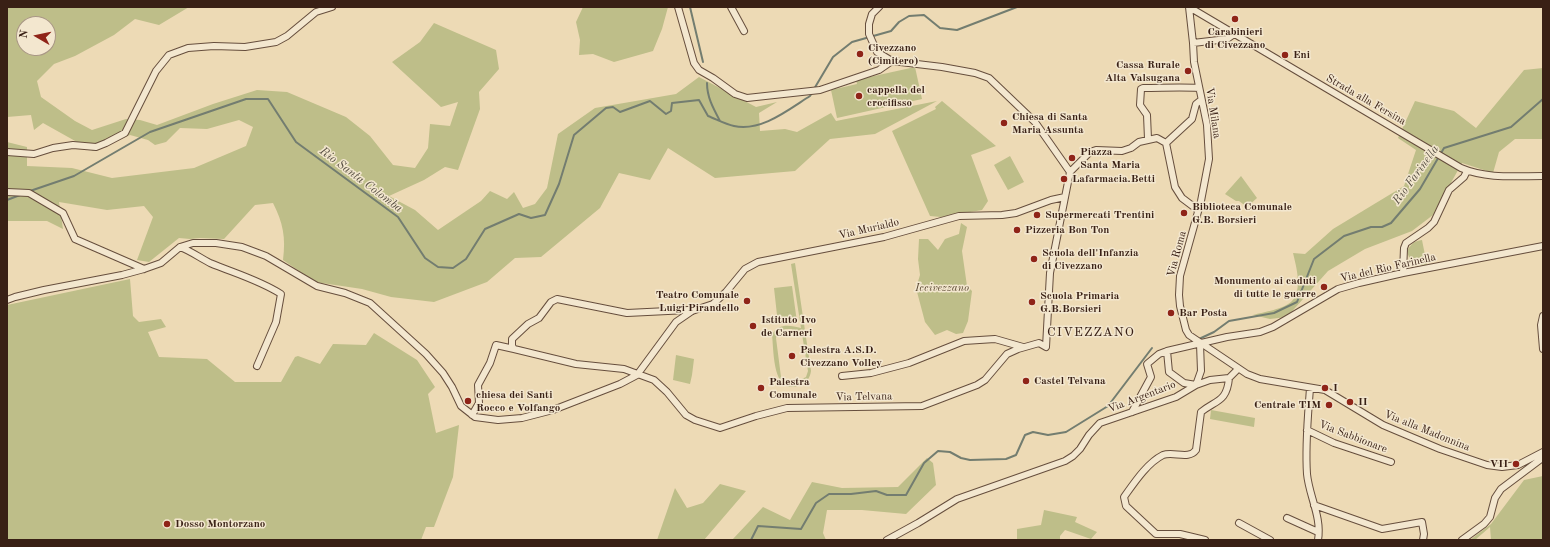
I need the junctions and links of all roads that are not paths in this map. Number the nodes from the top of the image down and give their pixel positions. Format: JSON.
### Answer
{"nodes":[{"id":1,"x":332,"y":7,"type":"edge"},
{"id":2,"x":678,"y":7,"type":"edge"},
{"id":3,"x":731,"y":7,"type":"edge"},
{"id":4,"x":879,"y":7,"type":"edge"},
{"id":5,"x":1189,"y":7,"type":"edge"},
{"id":6,"x":316,"y":10,"type":"edge"},
{"id":7,"x":744,"y":31,"type":"dead end"},
{"id":8,"x":1234,"y":34,"type":"junction"},
{"id":9,"x":1193,"y":43,"type":"junction"},
{"id":10,"x":892,"y":61,"type":"junction"},
{"id":11,"x":1198,"y":88,"type":"junction"},
{"id":12,"x":1202,"y":100,"type":"junction"},
{"id":13,"x":1148,"y":139,"type":"junction"},
{"id":14,"x":1166,"y":143,"type":"junction"},
{"id":15,"x":7,"y":152,"type":"edge"},
{"id":16,"x":1467,"y":171,"type":"junction"},
{"id":17,"x":1070,"y":172,"type":"junction"},
{"id":18,"x":1543,"y":176,"type":"edge"},
{"id":19,"x":7,"y":192,"type":"edge"},
{"id":20,"x":1065,"y":197,"type":"junction"},
{"id":21,"x":1198,"y":210,"type":"junction"},
{"id":22,"x":1543,"y":246,"type":"edge"},
{"id":23,"x":180,"y":247,"type":"junction"},
{"id":24,"x":144,"y":269,"type":"junction"},
{"id":25,"x":1403,"y":272,"type":"junction"},
{"id":26,"x":7,"y":300,"type":"edge"},
{"id":27,"x":692,"y":311,"type":"junction"},
{"id":28,"x":1543,"y":316,"type":"edge"},
{"id":29,"x":1200,"y":344,"type":"junction"},
{"id":30,"x":1023,"y":347,"type":"junction"},
{"id":31,"x":514,"y":348,"type":"junction"},
{"id":32,"x":1543,"y":349,"type":"edge"},
{"id":33,"x":1167,"y":351,"type":"junction"},
{"id":34,"x":258,"y":366,"type":"dead end"},
{"id":35,"x":1238,"y":369,"type":"junction"},
{"id":36,"x":637,"y":375,"type":"junction"},
{"id":37,"x":842,"y":376,"type":"dead end"},
{"id":38,"x":1228,"y":378,"type":"junction"},
{"id":39,"x":1196,"y":385,"type":"junction"},
{"id":40,"x":1310,"y":388,"type":"junction"},
{"id":41,"x":1132,"y":412,"type":"junction"},
{"id":42,"x":472,"y":415,"type":"junction"},
{"id":43,"x":1307,"y":430,"type":"junction"},
{"id":44,"x":1542,"y":452,"type":"edge"},
{"id":45,"x":1391,"y":462,"type":"dead end"},
{"id":46,"x":1314,"y":505,"type":"junction"},
{"id":47,"x":1287,"y":518,"type":"dead end"},
{"id":48,"x":1239,"y":523,"type":"dead end"},
{"id":49,"x":1318,"y":536,"type":"edge"},
{"id":50,"x":887,"y":540,"type":"edge"},
{"id":51,"x":1205,"y":540,"type":"edge"},
{"id":52,"x":1270,"y":540,"type":"edge"},
{"id":53,"x":1326,"y":540,"type":"edge"},
{"id":54,"x":1423,"y":540,"type":"edge"},
{"id":55,"x":1462,"y":540,"type":"edge"}],
"edges":[{"from":1,"to":6,"type":"street"},
{"from":2,"to":10,"type":"street"},
{"from":3,"to":7,"type":"street"},
{"from":4,"to":10,"type":"street"},
{"from":5,"to":8,"type":"street","name":"Strada alla Fersina"},
{"from":5,"to":9,"type":"street","name":"Via Milana"},
{"from":6,"to":15,"type":"street"},
{"from":8,"to":9,"type":"street"},
{"from":8,"to":16,"type":"street","name":"Strada alla Fersina"},
{"from":9,"to":11,"type":"street","name":"Via Milana"},
{"from":10,"to":17,"type":"street"},
{"from":11,"to":12,"type":"street","name":"Via Milana"},
{"from":11,"to":13,"type":"street"},
{"from":12,"to":14,"type":"street"},
{"from":12,"to":21,"type":"street","name":"Via Milana"},
{"from":13,"to":14,"type":"street"},
{"from":13,"to":17,"type":"street"},
{"from":14,"to":21,"type":"street"},
{"from":16,"to":18,"type":"street","name":"Strada alla Fersina"},
{"from":16,"to":25,"type":"street"},
{"from":17,"to":20,"type":"street","name":"Via Telvana"},
{"from":19,"to":24,"type":"street"},
{"from":20,"to":27,"type":"street","name":"Via Murialdo"},
{"from":20,"to":30,"type":"street","name":"Via Telvana"},
{"from":21,"to":29,"type":"street","name":"Via Roma"},
{"from":22,"to":25,"type":"street","name":"Via del Rio Farinella"},
{"from":23,"to":24,"type":"street"},
{"from":23,"to":34,"type":"street"},
{"from":23,"to":42,"type":"street"},
{"from":24,"to":26,"type":"street"},
{"from":25,"to":29,"type":"street","name":"Via del Rio Farinella"},
{"from":27,"to":31,"type":"street","name":"Via Murialdo"},
{"from":27,"to":36,"type":"street","name":"Via Murialdo"},
{"from":28,"to":32,"type":"street"},
{"from":29,"to":33,"type":"street","name":"Via del Rio Farinella"},
{"from":29,"to":35,"type":"street","name":"Via alla Madonnina"},
{"from":29,"to":39,"type":"street"},
{"from":30,"to":36,"type":"street","name":"Via Telvana"},
{"from":30,"to":37,"type":"street","name":"Via Telvana"},
{"from":31,"to":36,"type":"street","name":"Via Telvana"},
{"from":31,"to":42,"type":"street","name":"Via Telvana"},
{"from":33,"to":39,"type":"street"},
{"from":33,"to":41,"type":"street","name":"Via del Rio Farinella"},
{"from":35,"to":38,"type":"street"},
{"from":35,"to":40,"type":"street","name":"Via alla Madonnina"},
{"from":36,"to":42,"type":"street"},
{"from":38,"to":39,"type":"street","name":"Via Argentario"},
{"from":38,"to":51,"type":"street"},
{"from":39,"to":41,"type":"street","name":"Via Argentario"},
{"from":40,"to":43,"type":"street","name":"Via Sabbionare"},
{"from":40,"to":44,"type":"street","name":"Via alla Madonnina"},
{"from":41,"to":50,"type":"street","name":"Via Argentario"},
{"from":43,"to":45,"type":"street","name":"Via Sabbionare"},
{"from":43,"to":46,"type":"street","name":"Via Sabbionare"},
{"from":44,"to":55,"type":"street","name":"Via alla Madonnina"},
{"from":46,"to":49,"type":"street","name":"Via Sabbionare"},
{"from":46,"to":54,"type":"street"},
{"from":47,"to":49,"type":"street"},
{"from":48,"to":52,"type":"street"},
{"from":49,"to":53,"type":"street"}]}
